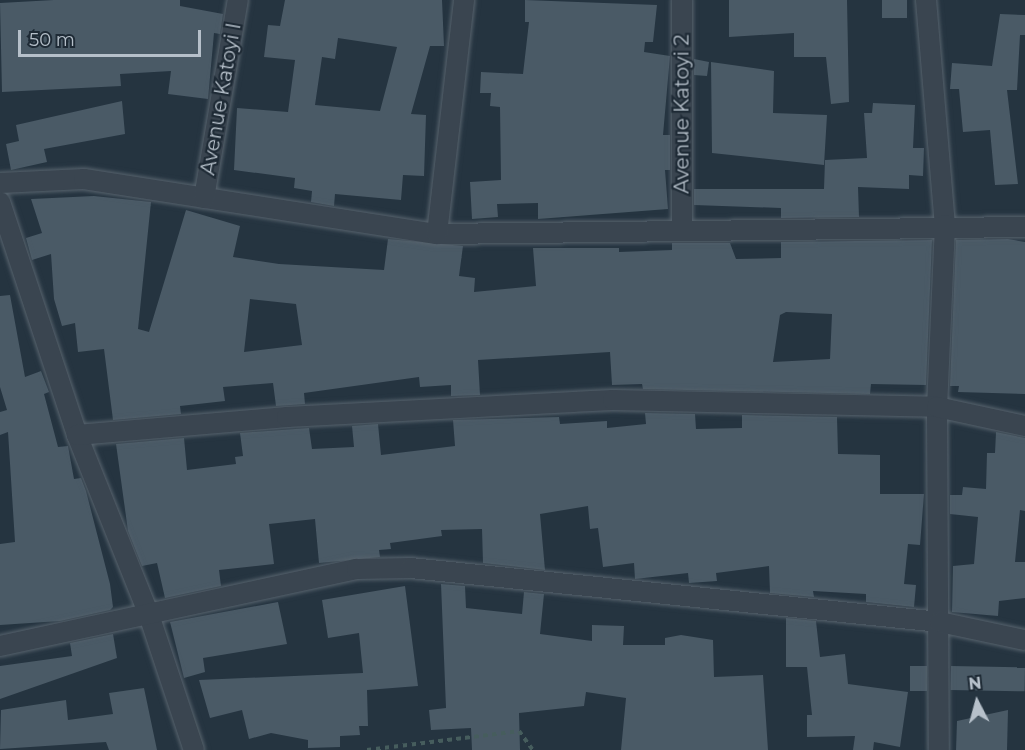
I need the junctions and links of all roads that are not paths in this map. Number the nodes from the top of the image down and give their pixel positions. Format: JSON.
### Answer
{"nodes":[{"id":1,"x":238,"y":0,"type":"edge"},
{"id":2,"x":464,"y":0,"type":"edge"},
{"id":3,"x":682,"y":0,"type":"edge"},
{"id":4,"x":926,"y":0,"type":"edge"},
{"id":5,"x":0,"y":183,"type":"edge"},
{"id":6,"x":204,"y":198,"type":"junction"},
{"id":7,"x":0,"y":202,"type":"edge"},
{"id":8,"x":945,"y":225,"type":"junction"},
{"id":9,"x":1025,"y":227,"type":"edge"},
{"id":10,"x":682,"y":228,"type":"junction"},
{"id":11,"x":437,"y":234,"type":"junction"},
{"id":12,"x":937,"y":407,"type":"junction"},
{"id":13,"x":1025,"y":426,"type":"edge"},
{"id":14,"x":77,"y":435,"type":"junction"},
{"id":15,"x":149,"y":615,"type":"junction"},
{"id":16,"x":940,"y":622,"type":"junction"},
{"id":17,"x":1025,"y":640,"type":"edge"},
{"id":18,"x":0,"y":646,"type":"edge"},
{"id":19,"x":194,"y":750,"type":"edge"},
{"id":20,"x":939,"y":750,"type":"edge"}],
"edges":[{"from":1,"to":6,"type":"street","name":"Avenue Katoyi I"},
{"from":2,"to":11,"type":"street"},
{"from":3,"to":10,"type":"street","name":"Avenue Katoyi 2"},
{"from":4,"to":8,"type":"street"},
{"from":5,"to":6,"type":"street"},
{"from":6,"to":11,"type":"street"},
{"from":7,"to":14,"type":"street"},
{"from":8,"to":9,"type":"street"},
{"from":8,"to":10,"type":"street"},
{"from":8,"to":12,"type":"street"},
{"from":10,"to":11,"type":"street"},
{"from":12,"to":13,"type":"street"},
{"from":12,"to":14,"type":"street"},
{"from":12,"to":16,"type":"street"},
{"from":14,"to":15,"type":"street"},
{"from":15,"to":16,"type":"street"},
{"from":15,"to":18,"type":"street"},
{"from":15,"to":19,"type":"street"},
{"from":16,"to":17,"type":"street"},
{"from":16,"to":20,"type":"street"}]}
